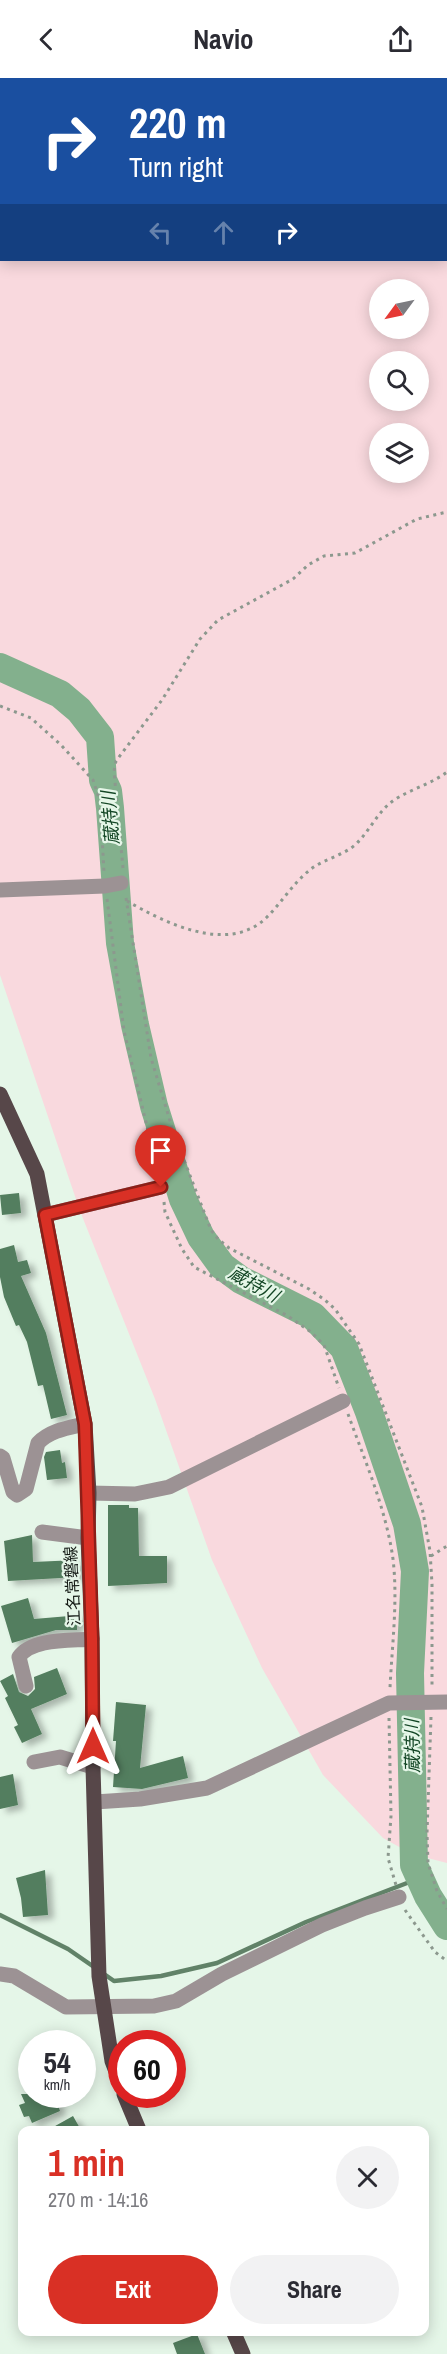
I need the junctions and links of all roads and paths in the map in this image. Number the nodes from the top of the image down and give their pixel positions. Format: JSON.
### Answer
{"nodes":[{"id":1,"x":447,"y":512,"type":"edge"},
{"id":2,"x":0,"y":706,"type":"edge"},
{"id":3,"x":447,"y":772,"type":"edge"},
{"id":4,"x":121,"y":883,"type":"junction"},
{"id":5,"x":105,"y":886,"type":"junction"},
{"id":6,"x":0,"y":890,"type":"edge"},
{"id":7,"x":127,"y":901,"type":"junction"},
{"id":8,"x":0,"y":1094,"type":"edge"},
{"id":9,"x":161,"y":1187,"type":"junction"},
{"id":10,"x":45,"y":1215,"type":"junction"},
{"id":11,"x":343,"y":1401,"type":"junction"},
{"id":12,"x":85,"y":1424,"type":"junction"},
{"id":13,"x":0,"y":1456,"type":"edge"},
{"id":14,"x":89,"y":1493,"type":"junction"},
{"id":15,"x":42,"y":1532,"type":"dead end"},
{"id":16,"x":88,"y":1538,"type":"junction"},
{"id":17,"x":447,"y":1546,"type":"edge"},
{"id":18,"x":430,"y":1556,"type":"junction"},
{"id":19,"x":92,"y":1639,"type":"junction"},
{"id":20,"x":26,"y":1686,"type":"dead end"},
{"id":21,"x":439,"y":1702,"type":"edge"},
{"id":22,"x":389,"y":1703,"type":"junction"},
{"id":23,"x":34,"y":1762,"type":"dead end"},
{"id":24,"x":93,"y":1767,"type":"junction"},
{"id":25,"x":95,"y":1802,"type":"junction"},
{"id":26,"x":399,"y":1897,"type":"junction"},
{"id":27,"x":447,"y":1909,"type":"edge"},
{"id":28,"x":447,"y":1961,"type":"edge"},
{"id":29,"x":0,"y":1974,"type":"edge"},
{"id":30,"x":103,"y":2006,"type":"junction"},
{"id":31,"x":108,"y":2037,"type":"edge"},
{"id":32,"x":130,"y":2108,"type":"edge"},
{"id":33,"x":137,"y":2126,"type":"edge"},
{"id":34,"x":234,"y":2336,"type":"edge"},
{"id":35,"x":243,"y":2354,"type":"edge"}],
"edges":[{"from":1,"to":4,"type":"path"},
{"from":2,"to":5,"type":"path"},
{"from":3,"to":7,"type":"path"},
{"from":4,"to":5,"type":"street"},
{"from":4,"to":7,"type":"path"},
{"from":5,"to":6,"type":"street"},
{"from":5,"to":9,"type":"path"},
{"from":7,"to":18,"type":"path"},
{"from":8,"to":10,"type":"main road","name":"江名常磐線"},
{"from":9,"to":10,"type":"street"},
{"from":9,"to":11,"type":"path"},
{"from":10,"to":12,"type":"main road","name":"江名常磐線"},
{"from":11,"to":14,"type":"street"},
{"from":11,"to":22,"type":"path"},
{"from":12,"to":13,"type":"street"},
{"from":12,"to":14,"type":"main road","name":"江名常磐線"},
{"from":14,"to":16,"type":"main road","name":"江名常磐線"},
{"from":15,"to":16,"type":"street"},
{"from":16,"to":19,"type":"main road","name":"江名常磐線"},
{"from":17,"to":18,"type":"path"},
{"from":18,"to":21,"type":"path"},
{"from":19,"to":20,"type":"street"},
{"from":19,"to":24,"type":"main road","name":"江名常磐線"},
{"from":21,"to":22,"type":"street"},
{"from":21,"to":27,"type":"path"},
{"from":22,"to":25,"type":"street"},
{"from":22,"to":26,"type":"path"},
{"from":23,"to":24,"type":"street"},
{"from":24,"to":25,"type":"main road","name":"江名常磐線"},
{"from":25,"to":30,"type":"main road","name":"江名常磐線"},
{"from":26,"to":28,"type":"path"},
{"from":26,"to":30,"type":"street"},
{"from":29,"to":30,"type":"street"},
{"from":30,"to":31,"type":"main road","name":"江名常磐線"},
{"from":32,"to":33,"type":"main road"},
{"from":34,"to":35,"type":"main road"}]}
